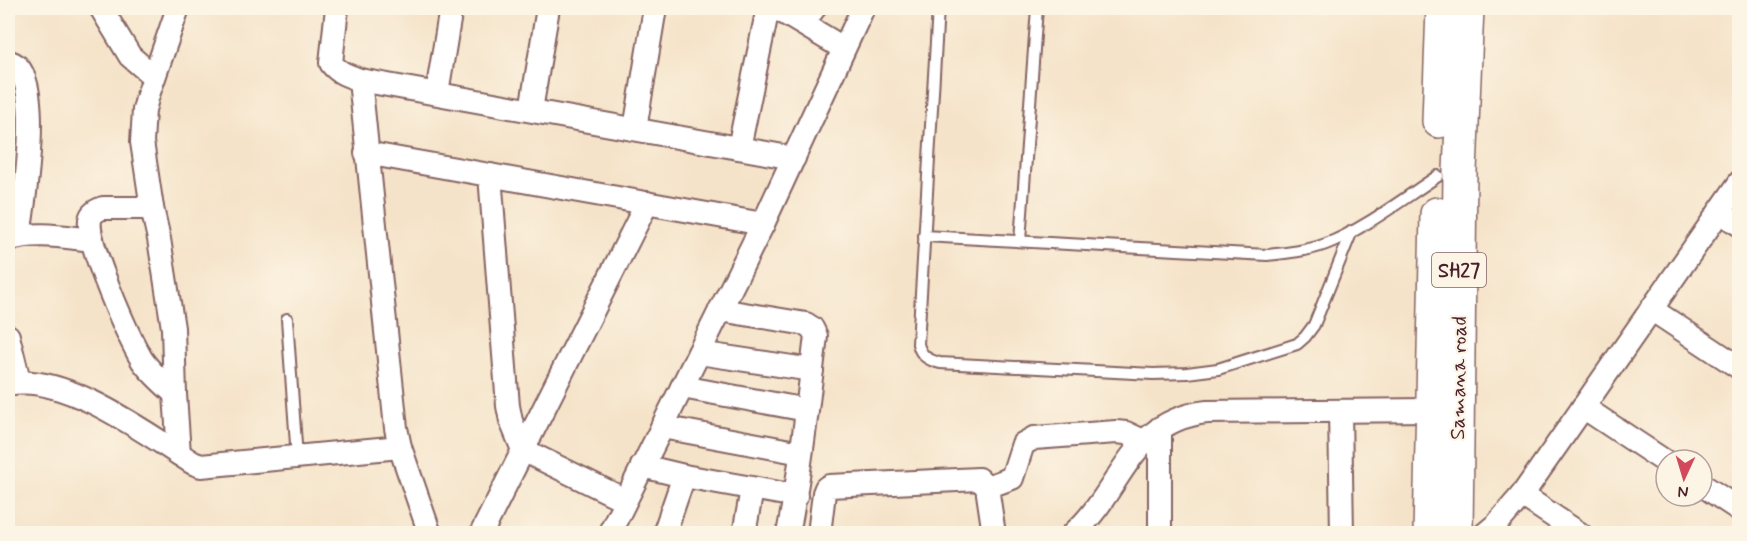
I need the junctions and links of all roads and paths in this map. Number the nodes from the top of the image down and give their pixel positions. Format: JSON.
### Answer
{"nodes":[{"id":1,"x":101,"y":8,"type":"edge"},
{"id":2,"x":178,"y":8,"type":"edge"},
{"id":3,"x":337,"y":8,"type":"edge"},
{"id":4,"x":451,"y":8,"type":"edge"},
{"id":5,"x":548,"y":8,"type":"edge"},
{"id":6,"x":655,"y":8,"type":"edge"},
{"id":7,"x":768,"y":8,"type":"edge"},
{"id":8,"x":776,"y":8,"type":"edge"},
{"id":9,"x":822,"y":8,"type":"edge"},
{"id":10,"x":863,"y":8,"type":"edge"},
{"id":11,"x":938,"y":8,"type":"edge"},
{"id":12,"x":1037,"y":8,"type":"edge"},
{"id":13,"x":1443,"y":8,"type":"edge"},
{"id":14,"x":1467,"y":8,"type":"edge"},
{"id":15,"x":808,"y":26,"type":"junction"},
{"id":16,"x":843,"y":48,"type":"junction"},
{"id":17,"x":8,"y":62,"type":"edge"},
{"id":18,"x":154,"y":77,"type":"junction"},
{"id":19,"x":360,"y":80,"type":"junction"},
{"id":20,"x":437,"y":93,"type":"junction"},
{"id":21,"x":531,"y":110,"type":"junction"},
{"id":22,"x":635,"y":129,"type":"junction"},
{"id":23,"x":739,"y":148,"type":"junction"},
{"id":24,"x":366,"y":153,"type":"junction"},
{"id":25,"x":794,"y":158,"type":"junction"},
{"id":26,"x":490,"y":175,"type":"junction"},
{"id":27,"x":1438,"y":176,"type":"junction"},
{"id":28,"x":1740,"y":182,"type":"edge"},
{"id":29,"x":646,"y":203,"type":"junction"},
{"id":30,"x":152,"y":208,"type":"junction"},
{"id":31,"x":1719,"y":212,"type":"junction"},
{"id":32,"x":763,"y":224,"type":"junction"},
{"id":33,"x":1740,"y":225,"type":"edge"},
{"id":34,"x":1352,"y":231,"type":"junction"},
{"id":35,"x":924,"y":236,"type":"junction"},
{"id":36,"x":13,"y":238,"type":"edge"},
{"id":37,"x":92,"y":240,"type":"junction"},
{"id":38,"x":1020,"y":241,"type":"junction"},
{"id":39,"x":1651,"y":309,"type":"junction"},
{"id":40,"x":720,"y":310,"type":"junction"},
{"id":41,"x":287,"y":319,"type":"dead end"},
{"id":42,"x":8,"y":336,"type":"edge"},
{"id":43,"x":699,"y":353,"type":"junction"},
{"id":44,"x":1740,"y":368,"type":"edge"},
{"id":45,"x":812,"y":370,"type":"junction"},
{"id":46,"x":13,"y":382,"type":"edge"},
{"id":47,"x":682,"y":387,"type":"junction"},
{"id":48,"x":175,"y":394,"type":"junction"},
{"id":49,"x":1583,"y":407,"type":"junction"},
{"id":50,"x":807,"y":410,"type":"junction"},
{"id":51,"x":1432,"y":410,"type":"junction"},
{"id":52,"x":1340,"y":411,"type":"junction"},
{"id":53,"x":662,"y":427,"type":"junction"},
{"id":54,"x":1152,"y":434,"type":"junction"},
{"id":55,"x":400,"y":447,"type":"junction"},
{"id":56,"x":523,"y":450,"type":"junction"},
{"id":57,"x":801,"y":453,"type":"junction"},
{"id":58,"x":179,"y":454,"type":"junction"},
{"id":59,"x":1654,"y":454,"type":"edge"},
{"id":60,"x":297,"y":458,"type":"junction"},
{"id":61,"x":642,"y":466,"type":"junction"},
{"id":62,"x":684,"y":476,"type":"junction"},
{"id":63,"x":987,"y":487,"type":"junction"},
{"id":64,"x":752,"y":489,"type":"junction"},
{"id":65,"x":1714,"y":493,"type":"edge"},
{"id":66,"x":1522,"y":495,"type":"junction"},
{"id":67,"x":796,"y":496,"type":"junction"},
{"id":68,"x":626,"y":500,"type":"junction"},
{"id":69,"x":1740,"y":510,"type":"edge"},
{"id":70,"x":430,"y":534,"type":"edge"},
{"id":71,"x":481,"y":534,"type":"edge"},
{"id":72,"x":609,"y":534,"type":"edge"},
{"id":73,"x":664,"y":534,"type":"edge"},
{"id":74,"x":744,"y":534,"type":"edge"},
{"id":75,"x":788,"y":534,"type":"edge"},
{"id":76,"x":819,"y":534,"type":"edge"},
{"id":77,"x":994,"y":534,"type":"edge"},
{"id":78,"x":1073,"y":534,"type":"edge"},
{"id":79,"x":1160,"y":534,"type":"edge"},
{"id":80,"x":1342,"y":534,"type":"edge"},
{"id":81,"x":1430,"y":534,"type":"edge"},
{"id":82,"x":1456,"y":534,"type":"edge"},
{"id":83,"x":1485,"y":534,"type":"edge"},
{"id":84,"x":1580,"y":534,"type":"edge"}],
"edges":[{"from":1,"to":18,"type":"street"},
{"from":2,"to":18,"type":"street"},
{"from":3,"to":19,"type":"street"},
{"from":4,"to":20,"type":"street"},
{"from":5,"to":21,"type":"street"},
{"from":6,"to":22,"type":"street"},
{"from":7,"to":23,"type":"street"},
{"from":8,"to":15,"type":"street"},
{"from":9,"to":15,"type":"lane"},
{"from":10,"to":16,"type":"street"},
{"from":11,"to":35,"type":"lane"},
{"from":12,"to":38,"type":"lane"},
{"from":13,"to":27,"type":"main road","name":"Samana road","number":"SH27"},
{"from":14,"to":82,"type":"main road","name":"Samana road","number":"SH27"},
{"from":15,"to":16,"type":"street"},
{"from":16,"to":25,"type":"street"},
{"from":17,"to":36,"type":"street"},
{"from":18,"to":30,"type":"street"},
{"from":19,"to":20,"type":"street"},
{"from":19,"to":24,"type":"street"},
{"from":20,"to":21,"type":"street"},
{"from":21,"to":22,"type":"street"},
{"from":22,"to":23,"type":"street"},
{"from":23,"to":25,"type":"street"},
{"from":24,"to":26,"type":"street"},
{"from":24,"to":55,"type":"street"},
{"from":25,"to":32,"type":"street"},
{"from":26,"to":29,"type":"street"},
{"from":26,"to":56,"type":"street"},
{"from":27,"to":34,"type":"lane"},
{"from":27,"to":51,"type":"main road","name":"Samana road","number":"SH27"},
{"from":28,"to":31,"type":"street"},
{"from":29,"to":32,"type":"street"},
{"from":29,"to":56,"type":"street"},
{"from":30,"to":37,"type":"street"},
{"from":30,"to":48,"type":"street"},
{"from":31,"to":33,"type":"street"},
{"from":31,"to":39,"type":"street"},
{"from":32,"to":40,"type":"street"},
{"from":34,"to":35,"type":"lane"},
{"from":34,"to":38,"type":"lane"},
{"from":35,"to":38,"type":"lane"},
{"from":36,"to":37,"type":"street"},
{"from":37,"to":48,"type":"street"},
{"from":39,"to":44,"type":"street"},
{"from":39,"to":49,"type":"street"},
{"from":40,"to":43,"type":"street"},
{"from":40,"to":45,"type":"street"},
{"from":41,"to":60,"type":"lane"},
{"from":42,"to":46,"type":"street"},
{"from":43,"to":45,"type":"street"},
{"from":43,"to":47,"type":"street"},
{"from":45,"to":50,"type":"street"},
{"from":46,"to":58,"type":"street"},
{"from":47,"to":50,"type":"street"},
{"from":47,"to":53,"type":"street"},
{"from":48,"to":58,"type":"street"},
{"from":49,"to":59,"type":"street"},
{"from":49,"to":66,"type":"street"},
{"from":50,"to":57,"type":"street"},
{"from":51,"to":52,"type":"street"},
{"from":51,"to":81,"type":"main road","name":"Samana road","number":"SH27"},
{"from":52,"to":54,"type":"street"},
{"from":52,"to":80,"type":"street"},
{"from":53,"to":57,"type":"street"},
{"from":53,"to":61,"type":"street"},
{"from":54,"to":63,"type":"street"},
{"from":54,"to":78,"type":"street"},
{"from":54,"to":79,"type":"street"},
{"from":55,"to":60,"type":"street"},
{"from":55,"to":70,"type":"street"},
{"from":56,"to":68,"type":"street"},
{"from":56,"to":71,"type":"street"},
{"from":57,"to":67,"type":"street"},
{"from":58,"to":60,"type":"street"},
{"from":61,"to":62,"type":"street"},
{"from":61,"to":68,"type":"street"},
{"from":62,"to":64,"type":"street"},
{"from":62,"to":73,"type":"street"},
{"from":63,"to":76,"type":"street"},
{"from":63,"to":77,"type":"street"},
{"from":64,"to":67,"type":"street"},
{"from":64,"to":74,"type":"street"},
{"from":65,"to":69,"type":"street"},
{"from":66,"to":83,"type":"street"},
{"from":66,"to":84,"type":"street"},
{"from":67,"to":75,"type":"street"},
{"from":68,"to":72,"type":"street"}]}
